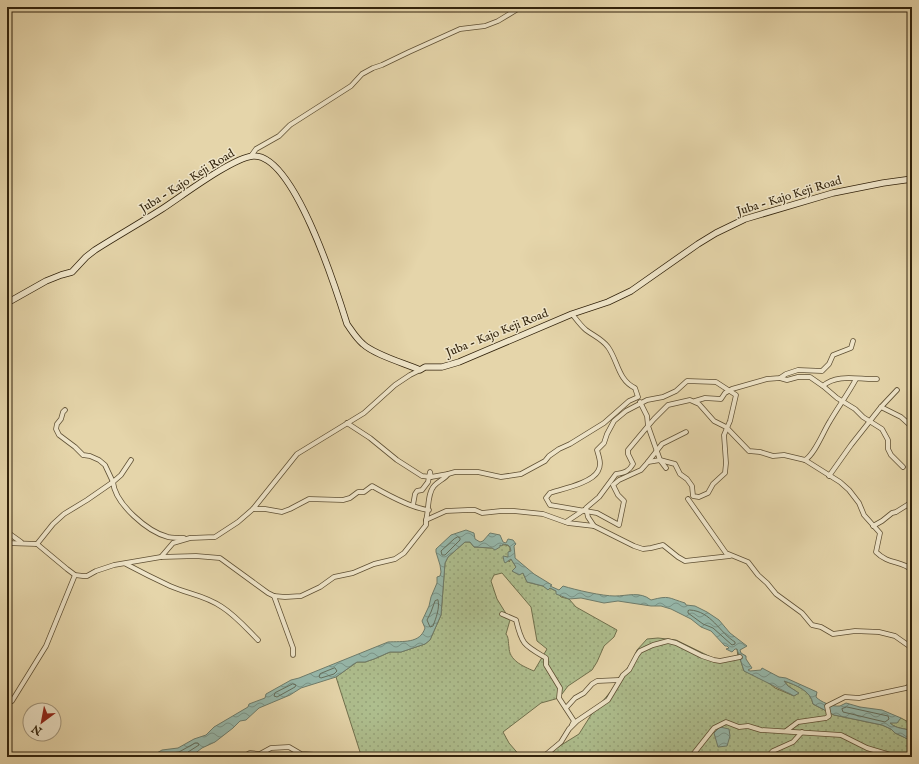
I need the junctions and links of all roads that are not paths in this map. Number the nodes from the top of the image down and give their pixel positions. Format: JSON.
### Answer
{"nodes":[{"id":1,"x":521,"y":7,"type":"edge"},
{"id":2,"x":250,"y":157,"type":"junction"},
{"id":3,"x":912,"y":179,"type":"edge"},
{"id":4,"x":7,"y":303,"type":"edge"},
{"id":5,"x":572,"y":314,"type":"junction"},
{"id":6,"x":853,"y":341,"type":"dead end"},
{"id":7,"x":420,"y":370,"type":"junction"},
{"id":8,"x":780,"y":378,"type":"junction"},
{"id":9,"x":856,"y":379,"type":"junction"},
{"id":10,"x":877,"y":379,"type":"dead end"},
{"id":11,"x":823,"y":386,"type":"junction"},
{"id":12,"x":897,"y":390,"type":"dead end"},
{"id":13,"x":638,"y":397,"type":"junction"},
{"id":14,"x":695,"y":401,"type":"junction"},
{"id":15,"x":842,"y":402,"type":"junction"},
{"id":16,"x":881,"y":407,"type":"junction"},
{"id":17,"x":65,"y":410,"type":"dead end"},
{"id":18,"x":871,"y":421,"type":"junction"},
{"id":19,"x":347,"y":423,"type":"junction"},
{"id":20,"x":648,"y":426,"type":"junction"},
{"id":21,"x":912,"y":427,"type":"edge"},
{"id":22,"x":686,"y":432,"type":"dead end"},
{"id":23,"x":657,"y":450,"type":"junction"},
{"id":24,"x":131,"y":460,"type":"dead end"},
{"id":25,"x":660,"y":460,"type":"junction"},
{"id":26,"x":805,"y":460,"type":"junction"},
{"id":27,"x":648,"y":462,"type":"junction"},
{"id":28,"x":903,"y":467,"type":"dead end"},
{"id":29,"x":666,"y":468,"type":"dead end"},
{"id":30,"x":448,"y":474,"type":"junction"},
{"id":31,"x":829,"y":476,"type":"junction"},
{"id":32,"x":431,"y":477,"type":"junction"},
{"id":33,"x":113,"y":482,"type":"junction"},
{"id":34,"x":688,"y":499,"type":"dead end"},
{"id":35,"x":912,"y":502,"type":"edge"},
{"id":36,"x":413,"y":505,"type":"junction"},
{"id":37,"x":586,"y":508,"type":"junction"},
{"id":38,"x":253,"y":509,"type":"junction"},
{"id":39,"x":429,"y":510,"type":"junction"},
{"id":40,"x":426,"y":520,"type":"junction"},
{"id":41,"x":566,"y":522,"type":"junction"},
{"id":42,"x":594,"y":526,"type":"junction"},
{"id":43,"x":873,"y":526,"type":"junction"},
{"id":44,"x":7,"y":532,"type":"edge"},
{"id":45,"x":190,"y":538,"type":"junction"},
{"id":46,"x":7,"y":543,"type":"edge"},
{"id":47,"x":21,"y":543,"type":"junction"},
{"id":48,"x":37,"y":544,"type":"junction"},
{"id":49,"x":730,"y":556,"type":"junction"},
{"id":50,"x":161,"y":557,"type":"junction"},
{"id":51,"x":126,"y":564,"type":"junction"},
{"id":52,"x":912,"y":570,"type":"edge"},
{"id":53,"x":75,"y":575,"type":"junction"},
{"id":54,"x":274,"y":596,"type":"junction"},
{"id":55,"x":502,"y":614,"type":"dead end"},
{"id":56,"x":258,"y":640,"type":"dead end"},
{"id":57,"x":912,"y":648,"type":"edge"},
{"id":58,"x":293,"y":655,"type":"dead end"},
{"id":59,"x":740,"y":657,"type":"dead end"},
{"id":60,"x":619,"y":680,"type":"dead end"},
{"id":61,"x":912,"y":685,"type":"edge"},
{"id":62,"x":12,"y":701,"type":"dead end"},
{"id":63,"x":566,"y":708,"type":"junction"},
{"id":64,"x":572,"y":726,"type":"junction"},
{"id":65,"x":786,"y":731,"type":"junction"},
{"id":66,"x":802,"y":732,"type":"junction"},
{"id":67,"x":243,"y":757,"type":"edge"},
{"id":68,"x":322,"y":757,"type":"edge"},
{"id":69,"x":543,"y":757,"type":"edge"},
{"id":70,"x":691,"y":757,"type":"edge"},
{"id":71,"x":772,"y":757,"type":"edge"},
{"id":72,"x":897,"y":757,"type":"edge"}],
"edges":[{"from":1,"to":2,"type":"street"},
{"from":2,"to":4,"type":"main road","name":"Juba - Kajo Keji Road"},
{"from":2,"to":7,"type":"main road","name":"Juba - Kajo Keji Road"},
{"from":3,"to":5,"type":"main road","name":"Juba - Kajo Keji Road"},
{"from":5,"to":7,"type":"main road","name":"Juba - Kajo Keji Road"},
{"from":5,"to":13,"type":"street"},
{"from":6,"to":8,"type":"street"},
{"from":7,"to":19,"type":"street"},
{"from":8,"to":11,"type":"street"},
{"from":8,"to":14,"type":"street"},
{"from":9,"to":10,"type":"street"},
{"from":9,"to":11,"type":"street"},
{"from":9,"to":15,"type":"street"},
{"from":11,"to":15,"type":"street"},
{"from":12,"to":16,"type":"street"},
{"from":13,"to":20,"type":"street"},
{"from":13,"to":30,"type":"street"},
{"from":14,"to":20,"type":"street"},
{"from":14,"to":26,"type":"street"},
{"from":15,"to":18,"type":"street"},
{"from":15,"to":26,"type":"street"},
{"from":16,"to":18,"type":"street"},
{"from":16,"to":21,"type":"street"},
{"from":17,"to":33,"type":"street"},
{"from":18,"to":28,"type":"street"},
{"from":18,"to":31,"type":"street"},
{"from":19,"to":32,"type":"street"},
{"from":19,"to":38,"type":"street"},
{"from":20,"to":23,"type":"street"},
{"from":20,"to":37,"type":"street"},
{"from":22,"to":23,"type":"street"},
{"from":23,"to":25,"type":"street"},
{"from":23,"to":27,"type":"street"},
{"from":24,"to":33,"type":"street"},
{"from":25,"to":27,"type":"street"},
{"from":25,"to":27,"type":"street"},
{"from":25,"to":29,"type":"street"},
{"from":26,"to":31,"type":"street"},
{"from":30,"to":32,"type":"street"},
{"from":30,"to":39,"type":"street"},
{"from":31,"to":43,"type":"street"},
{"from":32,"to":36,"type":"street"},
{"from":33,"to":45,"type":"street"},
{"from":33,"to":48,"type":"street"},
{"from":34,"to":49,"type":"street"},
{"from":35,"to":43,"type":"street"},
{"from":36,"to":38,"type":"street"},
{"from":36,"to":39,"type":"street"},
{"from":37,"to":41,"type":"street"},
{"from":37,"to":42,"type":"street"},
{"from":38,"to":45,"type":"street"},
{"from":39,"to":40,"type":"street"},
{"from":40,"to":41,"type":"street"},
{"from":40,"to":54,"type":"street"},
{"from":41,"to":42,"type":"street"},
{"from":42,"to":49,"type":"street"},
{"from":43,"to":52,"type":"street"},
{"from":44,"to":47,"type":"street"},
{"from":45,"to":50,"type":"street"},
{"from":46,"to":47,"type":"street"},
{"from":47,"to":48,"type":"street"},
{"from":48,"to":53,"type":"street"},
{"from":49,"to":57,"type":"street"},
{"from":50,"to":51,"type":"street"},
{"from":50,"to":54,"type":"street"},
{"from":51,"to":53,"type":"street"},
{"from":51,"to":56,"type":"street"},
{"from":53,"to":62,"type":"street"},
{"from":54,"to":58,"type":"street"},
{"from":55,"to":63,"type":"street"},
{"from":59,"to":64,"type":"street"},
{"from":60,"to":63,"type":"street"},
{"from":61,"to":65,"type":"street"},
{"from":63,"to":64,"type":"street"},
{"from":64,"to":69,"type":"street"},
{"from":65,"to":66,"type":"street"},
{"from":65,"to":70,"type":"street"},
{"from":66,"to":71,"type":"street"},
{"from":66,"to":72,"type":"street"},
{"from":67,"to":68,"type":"street"}]}
